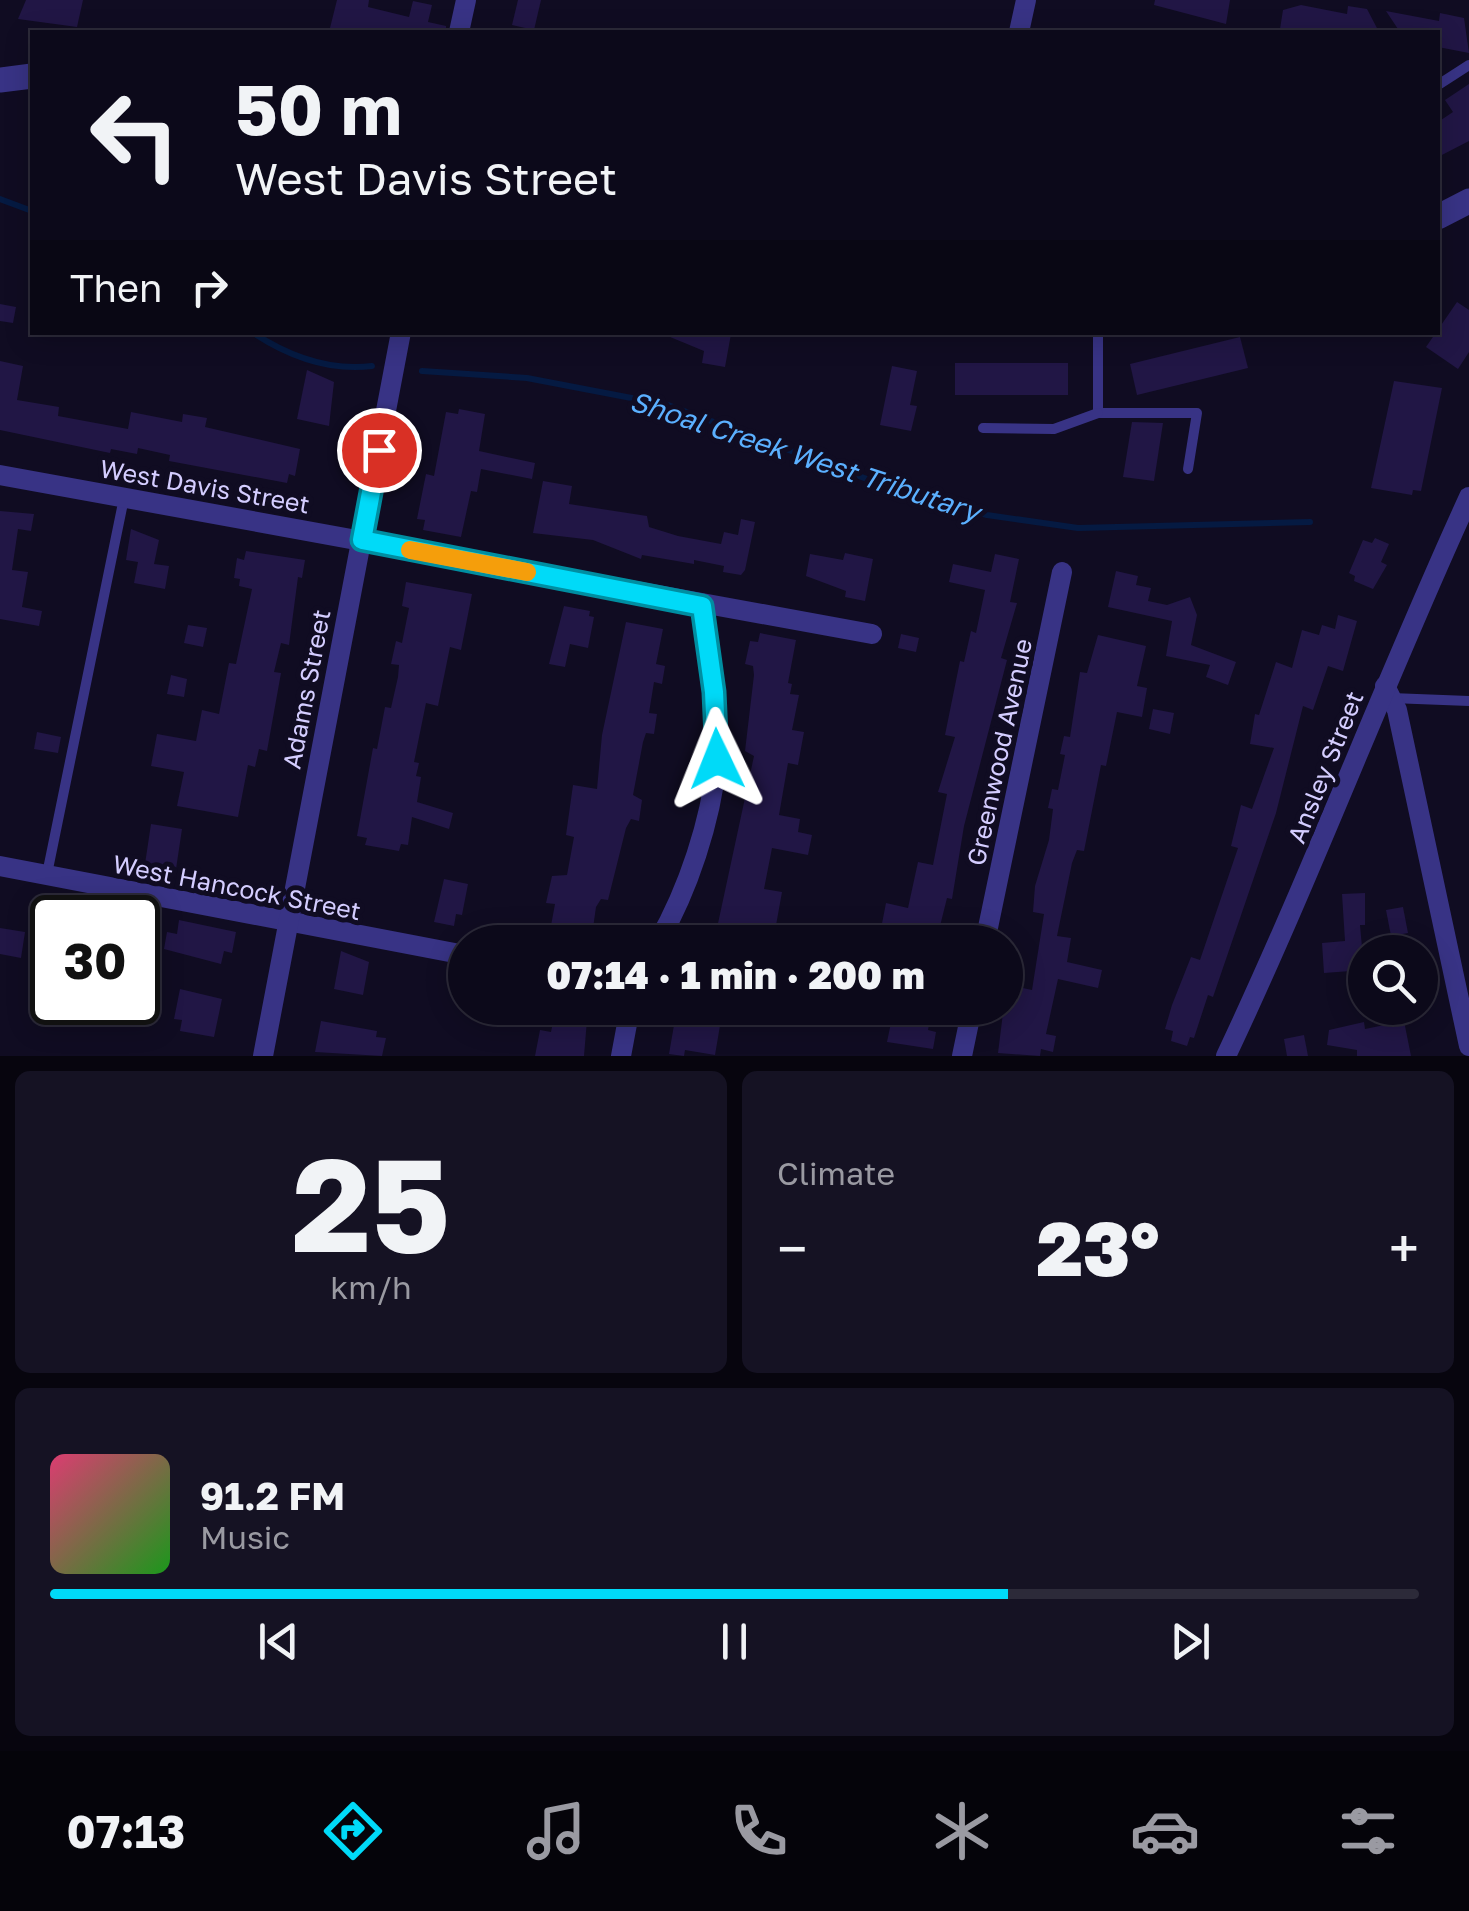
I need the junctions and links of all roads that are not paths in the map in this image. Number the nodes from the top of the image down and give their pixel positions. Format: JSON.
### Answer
{"nodes":[{"id":1,"x":466,"y":0,"type":"edge"},
{"id":2,"x":1026,"y":0,"type":"edge"},
{"id":3,"x":459,"y":30,"type":"edge"},
{"id":4,"x":1019,"y":30,"type":"edge"},
{"id":5,"x":1469,"y":65,"type":"edge"},
{"id":6,"x":30,"y":76,"type":"edge"},
{"id":7,"x":0,"y":80,"type":"edge"},
{"id":8,"x":1440,"y":84,"type":"edge"},
{"id":9,"x":1469,"y":201,"type":"edge"},
{"id":10,"x":1440,"y":216,"type":"edge"},
{"id":11,"x":400,"y":335,"type":"edge"},
{"id":12,"x":1098,"y":335,"type":"edge"},
{"id":13,"x":1098,"y":413,"type":"junction"},
{"id":14,"x":984,"y":428,"type":"dead end"},
{"id":15,"x":1188,"y":469,"type":"dead end"},
{"id":16,"x":0,"y":475,"type":"edge"},
{"id":17,"x":124,"y":497,"type":"junction"},
{"id":18,"x":1469,"y":497,"type":"edge"},
{"id":19,"x":362,"y":540,"type":"junction"},
{"id":20,"x":1062,"y":572,"type":"dead end"},
{"id":21,"x":702,"y":606,"type":"junction"},
{"id":22,"x":872,"y":634,"type":"dead end"},
{"id":23,"x":1388,"y":692,"type":"junction"},
{"id":24,"x":1469,"y":701,"type":"edge"},
{"id":25,"x":0,"y":866,"type":"edge"},
{"id":26,"x":47,"y":874,"type":"junction"},
{"id":27,"x":292,"y":925,"type":"junction"},
{"id":28,"x":667,"y":925,"type":"edge"},
{"id":29,"x":989,"y":925,"type":"edge"},
{"id":30,"x":448,"y":952,"type":"edge"},
{"id":31,"x":627,"y":1025,"type":"edge"},
{"id":32,"x":968,"y":1025,"type":"edge"},
{"id":33,"x":1469,"y":1046,"type":"edge"},
{"id":34,"x":264,"y":1056,"type":"edge"},
{"id":35,"x":622,"y":1056,"type":"edge"},
{"id":36,"x":962,"y":1056,"type":"edge"},
{"id":37,"x":1226,"y":1056,"type":"edge"}],
"edges":[{"from":1,"to":3,"type":"street"},
{"from":2,"to":4,"type":"street"},
{"from":5,"to":8,"type":"lane"},
{"from":6,"to":7,"type":"street"},
{"from":9,"to":10,"type":"street"},
{"from":11,"to":19,"type":"street","name":"Adams Street"},
{"from":12,"to":13,"type":"lane"},
{"from":13,"to":14,"type":"lane"},
{"from":13,"to":15,"type":"lane"},
{"from":16,"to":17,"type":"street","name":"West Davis Street"},
{"from":17,"to":19,"type":"street","name":"West Davis Street"},
{"from":17,"to":26,"type":"lane"},
{"from":18,"to":23,"type":"street","name":"Ansley Street"},
{"from":19,"to":21,"type":"street","name":"West Davis Street"},
{"from":19,"to":27,"type":"street","name":"Adams Street"},
{"from":20,"to":29,"type":"street","name":"Greenwood Avenue"},
{"from":21,"to":22,"type":"street","name":"West Davis Street"},
{"from":21,"to":28,"type":"street"},
{"from":23,"to":24,"type":"lane"},
{"from":23,"to":33,"type":"street"},
{"from":23,"to":37,"type":"street","name":"Ansley Street"},
{"from":25,"to":26,"type":"street","name":"West Hancock Street"},
{"from":26,"to":27,"type":"street","name":"West Hancock Street"},
{"from":27,"to":30,"type":"street","name":"West Hancock Street"},
{"from":27,"to":34,"type":"street","name":"Adams Street"},
{"from":31,"to":35,"type":"street"},
{"from":32,"to":36,"type":"street"}]}
